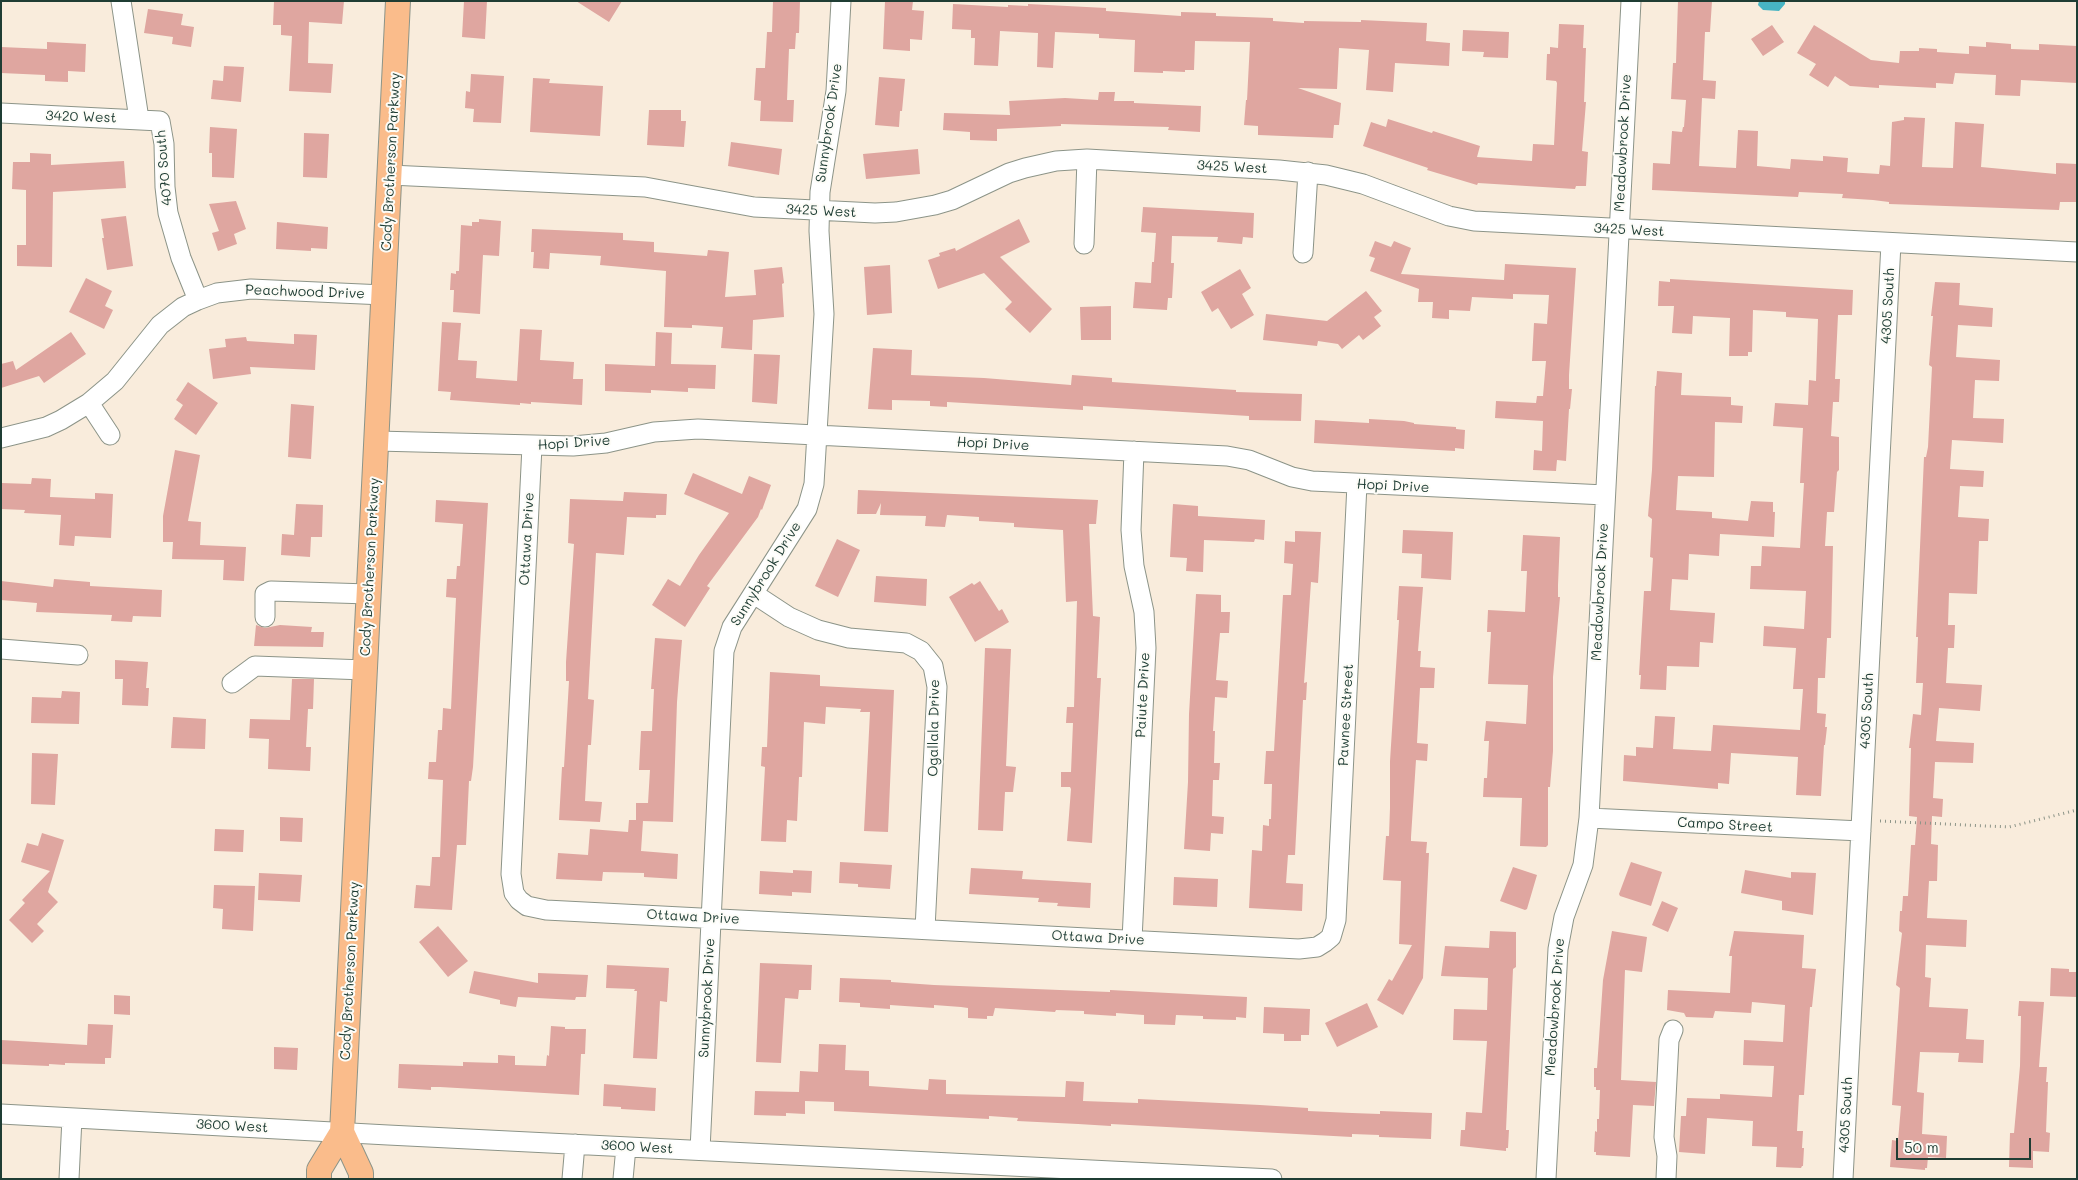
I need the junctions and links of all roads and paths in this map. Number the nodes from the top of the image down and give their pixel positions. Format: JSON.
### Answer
{"nodes":[{"id":1,"x":121,"y":1,"type":"edge"},
{"id":2,"x":398,"y":1,"type":"edge"},
{"id":3,"x":841,"y":1,"type":"edge"},
{"id":4,"x":1631,"y":1,"type":"edge"},
{"id":5,"x":1,"y":113,"type":"edge"},
{"id":6,"x":139,"y":119,"type":"junction"},
{"id":7,"x":160,"y":121,"type":"joint"},
{"id":8,"x":1087,"y":159,"type":"junction"},
{"id":9,"x":1308,"y":172,"type":"junction"},
{"id":10,"x":390,"y":175,"type":"junction"},
{"id":11,"x":819,"y":211,"type":"junction"},
{"id":12,"x":1619,"y":229,"type":"junction"},
{"id":13,"x":1891,"y":243,"type":"junction"},
{"id":14,"x":1084,"y":244,"type":"dead end"},
{"id":15,"x":2077,"y":252,"type":"edge"},
{"id":16,"x":1303,"y":253,"type":"dead end"},
{"id":17,"x":384,"y":295,"type":"junction"},
{"id":18,"x":198,"y":300,"type":"junction"},
{"id":19,"x":89,"y":403,"type":"junction"},
{"id":20,"x":110,"y":435,"type":"dead end"},
{"id":21,"x":818,"y":436,"type":"junction"},
{"id":22,"x":1,"y":438,"type":"edge"},
{"id":23,"x":377,"y":441,"type":"junction"},
{"id":24,"x":532,"y":446,"type":"junction"},
{"id":25,"x":1134,"y":451,"type":"junction"},
{"id":26,"x":1357,"y":484,"type":"junction"},
{"id":27,"x":1605,"y":495,"type":"junction"},
{"id":28,"x":369,"y":594,"type":"junction"},
{"id":29,"x":754,"y":594,"type":"junction"},
{"id":30,"x":265,"y":617,"type":"dead end"},
{"id":31,"x":1,"y":650,"type":"edge"},
{"id":32,"x":78,"y":655,"type":"dead end"},
{"id":33,"x":365,"y":670,"type":"junction"},
{"id":34,"x":232,"y":683,"type":"dead end"},
{"id":35,"x":2077,"y":810,"type":"edge"},
{"id":36,"x":1589,"y":818,"type":"junction"},
{"id":37,"x":1868,"y":826,"type":"junction"},
{"id":38,"x":711,"y":918,"type":"junction"},
{"id":39,"x":925,"y":929,"type":"junction"},
{"id":40,"x":1132,"y":940,"type":"junction"},
{"id":41,"x":1325,"y":942,"type":"joint"},
{"id":42,"x":1673,"y":1030,"type":"dead end"},
{"id":43,"x":1,"y":1114,"type":"edge"},
{"id":44,"x":72,"y":1118,"type":"junction"},
{"id":45,"x":342,"y":1132,"type":"junction"},
{"id":46,"x":575,"y":1144,"type":"junction"},
{"id":47,"x":626,"y":1147,"type":"junction"},
{"id":48,"x":700,"y":1150,"type":"junction"},
{"id":49,"x":1015,"y":1172,"type":"edge"},
{"id":50,"x":1166,"y":1176,"type":"edge"},
{"id":51,"x":69,"y":1179,"type":"edge"},
{"id":52,"x":319,"y":1179,"type":"edge"},
{"id":53,"x":361,"y":1179,"type":"edge"},
{"id":54,"x":572,"y":1179,"type":"edge"},
{"id":55,"x":623,"y":1179,"type":"edge"},
{"id":56,"x":1272,"y":1179,"type":"edge"},
{"id":57,"x":1546,"y":1179,"type":"edge"},
{"id":58,"x":1666,"y":1179,"type":"edge"},
{"id":59,"x":1843,"y":1179,"type":"edge"}],
"edges":[{"from":1,"to":6,"type":"street"},
{"from":2,"to":10,"type":"main road","name":"Cody Brotherson Parkway"},
{"from":3,"to":11,"type":"street","name":"Sunnybrook Drive"},
{"from":4,"to":12,"type":"street","name":"Meadowbrook Drive"},
{"from":5,"to":6,"type":"street","name":"3420 West"},
{"from":6,"to":7,"type":"street","name":"3420 West"},
{"from":7,"to":18,"type":"street","name":"4070 South"},
{"from":8,"to":9,"type":"street","name":"3425 West"},
{"from":8,"to":11,"type":"street","name":"3425 West"},
{"from":8,"to":14,"type":"street"},
{"from":9,"to":12,"type":"street","name":"3425 West"},
{"from":9,"to":16,"type":"street"},
{"from":10,"to":11,"type":"street","name":"3425 West"},
{"from":10,"to":17,"type":"main road","name":"Cody Brotherson Parkway"},
{"from":11,"to":21,"type":"street","name":"Sunnybrook Drive"},
{"from":12,"to":13,"type":"street","name":"3425 West"},
{"from":12,"to":27,"type":"street","name":"Meadowbrook Drive"},
{"from":13,"to":15,"type":"street","name":"3425 West"},
{"from":13,"to":37,"type":"street","name":"4305 South"},
{"from":17,"to":18,"type":"street","name":"Peachwood Drive"},
{"from":17,"to":23,"type":"main road","name":"Cody Brotherson Parkway"},
{"from":18,"to":19,"type":"street","name":"Peachwood Drive"},
{"from":19,"to":20,"type":"street"},
{"from":19,"to":22,"type":"street","name":"Peachwood Drive"},
{"from":21,"to":24,"type":"street","name":"Hopi Drive"},
{"from":21,"to":25,"type":"street","name":"Hopi Drive"},
{"from":21,"to":29,"type":"street","name":"Sunnybrook Drive"},
{"from":23,"to":24,"type":"street","name":"Hopi Drive"},
{"from":23,"to":28,"type":"main road","name":"Cody Brotherson Parkway"},
{"from":24,"to":38,"type":"street","name":"Ottawa Drive"},
{"from":25,"to":26,"type":"street","name":"Hopi Drive"},
{"from":25,"to":40,"type":"street","name":"Paiute Drive"},
{"from":26,"to":27,"type":"street","name":"Hopi Drive"},
{"from":26,"to":41,"type":"street","name":"Pawnee Street"},
{"from":27,"to":36,"type":"street","name":"Meadowbrook Drive"},
{"from":28,"to":30,"type":"street"},
{"from":28,"to":33,"type":"main road","name":"Cody Brotherson Parkway"},
{"from":29,"to":38,"type":"street","name":"Sunnybrook Drive"},
{"from":29,"to":39,"type":"street","name":"Ogallala Drive"},
{"from":31,"to":32,"type":"street"},
{"from":33,"to":34,"type":"street"},
{"from":33,"to":45,"type":"main road","name":"Cody Brotherson Parkway"},
{"from":35,"to":37,"type":"path"},
{"from":36,"to":37,"type":"street","name":"Campo Street"},
{"from":36,"to":57,"type":"street","name":"Meadowbrook Drive"},
{"from":37,"to":59,"type":"street","name":"4305 South"},
{"from":38,"to":39,"type":"street","name":"Ottawa Drive"},
{"from":38,"to":48,"type":"street","name":"Sunnybrook Drive"},
{"from":39,"to":40,"type":"street","name":"Ottawa Drive"},
{"from":40,"to":41,"type":"street","name":"Ottawa Drive"},
{"from":42,"to":58,"type":"street"},
{"from":43,"to":44,"type":"street","name":"3600 West"},
{"from":44,"to":45,"type":"street","name":"3600 West"},
{"from":44,"to":51,"type":"street"},
{"from":45,"to":46,"type":"street","name":"3600 West"},
{"from":45,"to":52,"type":"main road"},
{"from":45,"to":53,"type":"main road"},
{"from":46,"to":47,"type":"street","name":"3600 West"},
{"from":46,"to":54,"type":"street"},
{"from":47,"to":48,"type":"street","name":"3600 West"},
{"from":47,"to":55,"type":"street"},
{"from":48,"to":49,"type":"street","name":"3600 West"},
{"from":49,"to":50,"type":"street","name":"3600 West"},
{"from":50,"to":56,"type":"street","name":"3600 West"}]}
